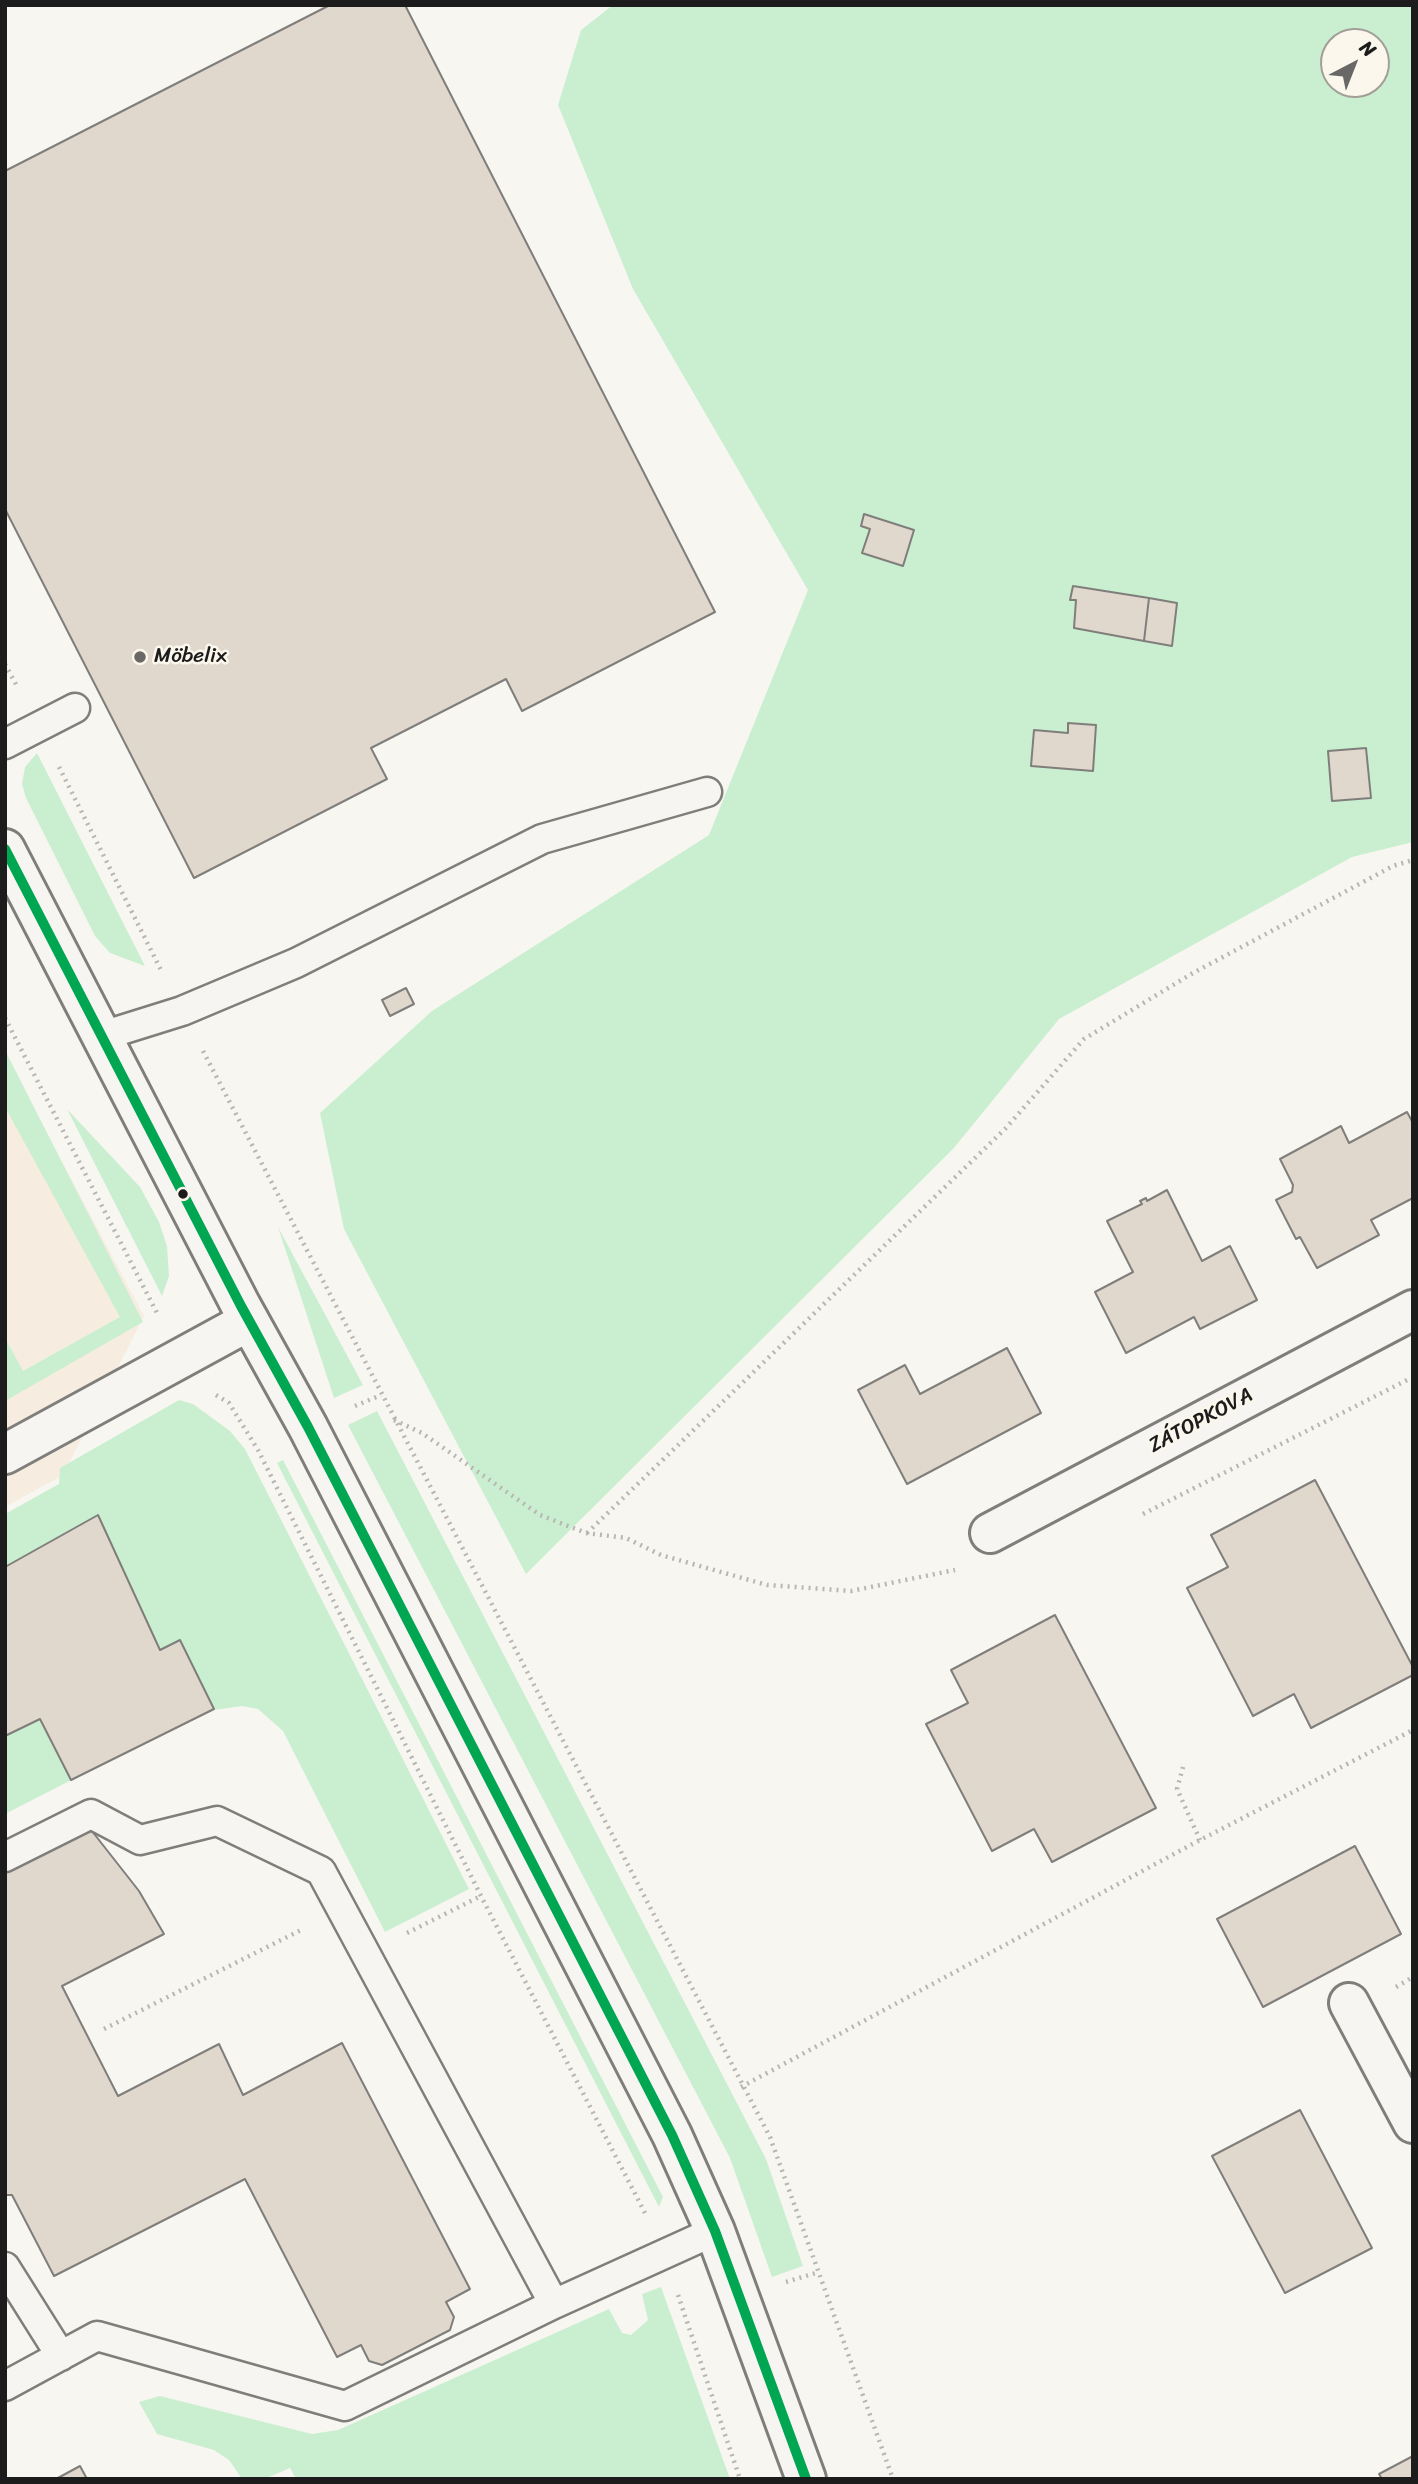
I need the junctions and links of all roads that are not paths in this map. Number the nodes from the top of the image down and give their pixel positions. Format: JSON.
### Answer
{"nodes":[{"id":1,"x":75,"y":708,"type":"dead end"},
{"id":2,"x":5,"y":744,"type":"edge"},
{"id":3,"x":707,"y":792,"type":"dead end"},
{"id":4,"x":5,"y":849,"type":"edge"},
{"id":5,"x":102,"y":1036,"type":"junction"},
{"id":6,"x":1413,"y":1310,"type":"edge"},
{"id":7,"x":249,"y":1321,"type":"junction"},
{"id":8,"x":5,"y":1454,"type":"edge"},
{"id":9,"x":990,"y":1533,"type":"dead end"},
{"id":10,"x":5,"y":1857,"type":"edge"},
{"id":11,"x":1349,"y":2003,"type":"dead end"},
{"id":12,"x":1413,"y":2123,"type":"edge"},
{"id":13,"x":715,"y":2231,"type":"junction"},
{"id":14,"x":5,"y":2267,"type":"edge"},
{"id":15,"x":554,"y":2304,"type":"junction"},
{"id":16,"x":61,"y":2356,"type":"junction"},
{"id":17,"x":5,"y":2386,"type":"edge"},
{"id":18,"x":806,"y":2479,"type":"edge"}],
"edges":[{"from":1,"to":2,"type":"lane"},
{"from":3,"to":5,"type":"lane"},
{"from":4,"to":5,"type":"street"},
{"from":5,"to":7,"type":"street"},
{"from":6,"to":9,"type":"street","name":"ZÁTOPKOVA"},
{"from":7,"to":8,"type":"street"},
{"from":7,"to":13,"type":"street"},
{"from":10,"to":15,"type":"lane"},
{"from":11,"to":12,"type":"street"},
{"from":13,"to":15,"type":"lane"},
{"from":13,"to":18,"type":"street"},
{"from":14,"to":16,"type":"lane"},
{"from":15,"to":16,"type":"lane"},
{"from":16,"to":17,"type":"lane"}]}
